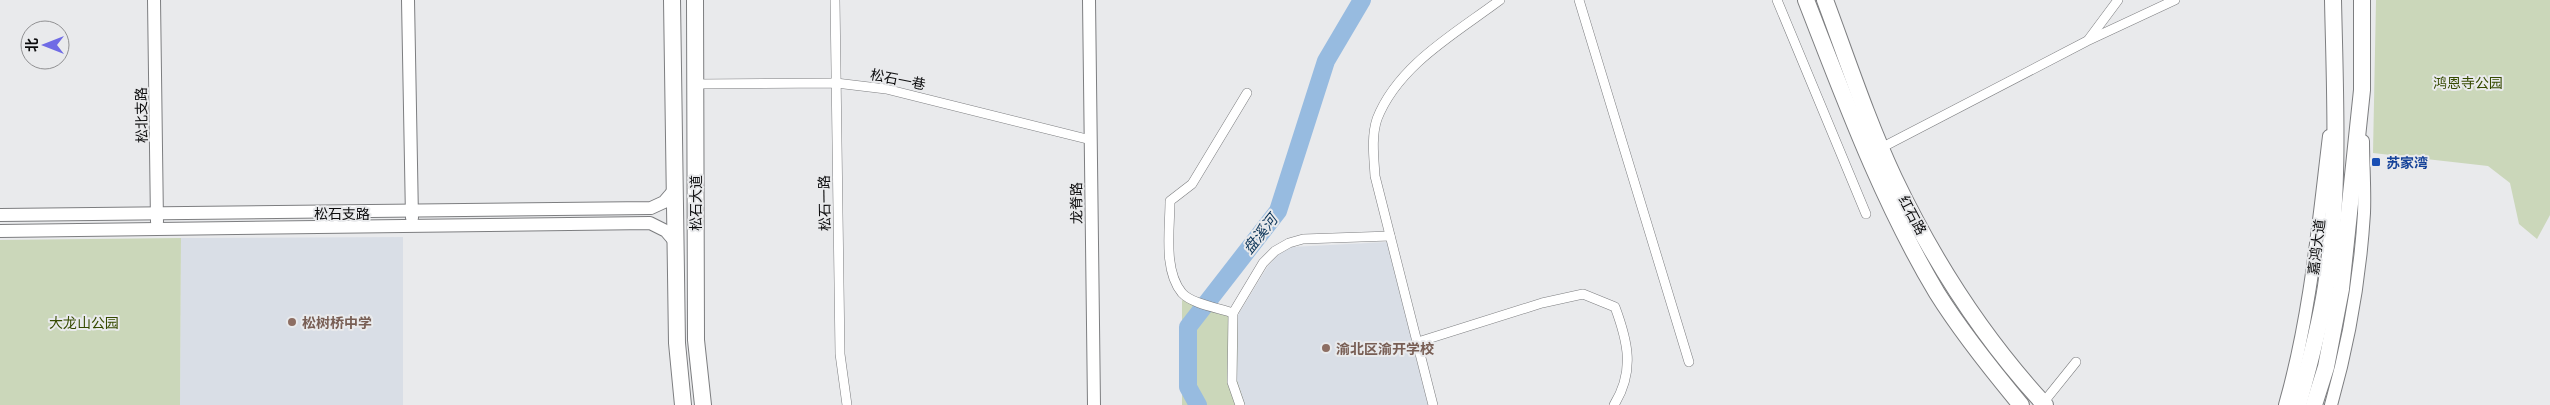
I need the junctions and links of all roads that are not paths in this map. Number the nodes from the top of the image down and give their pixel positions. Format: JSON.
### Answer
{"nodes":[{"id":1,"x":154,"y":0,"type":"edge"},
{"id":2,"x":408,"y":0,"type":"edge"},
{"id":3,"x":672,"y":0,"type":"edge"},
{"id":4,"x":695,"y":0,"type":"edge"},
{"id":5,"x":835,"y":0,"type":"edge"},
{"id":6,"x":1089,"y":0,"type":"edge"},
{"id":7,"x":1500,"y":0,"type":"edge"},
{"id":8,"x":1579,"y":0,"type":"edge"},
{"id":9,"x":1777,"y":0,"type":"edge"},
{"id":10,"x":1806,"y":0,"type":"edge"},
{"id":11,"x":1825,"y":0,"type":"edge"},
{"id":12,"x":2118,"y":0,"type":"edge"},
{"id":13,"x":2176,"y":0,"type":"edge"},
{"id":14,"x":2333,"y":0,"type":"edge"},
{"id":15,"x":2362,"y":0,"type":"edge"},
{"id":16,"x":2087,"y":41,"type":"junction"},
{"id":17,"x":836,"y":83,"type":"junction"},
{"id":18,"x":695,"y":84,"type":"junction"},
{"id":19,"x":2335,"y":86,"type":"junction"},
{"id":20,"x":2362,"y":90,"type":"junction"},
{"id":21,"x":1247,"y":93,"type":"dead end"},
{"id":22,"x":1091,"y":140,"type":"junction"},
{"id":23,"x":1881,"y":148,"type":"junction"},
{"id":24,"x":676,"y":188,"type":"junction"},
{"id":25,"x":2342,"y":209,"type":"junction"},
{"id":26,"x":412,"y":211,"type":"junction"},
{"id":27,"x":157,"y":213,"type":"junction"},
{"id":28,"x":1866,"y":214,"type":"dead end"},
{"id":29,"x":0,"y":215,"type":"edge"},
{"id":30,"x":413,"y":228,"type":"junction"},
{"id":31,"x":157,"y":230,"type":"junction"},
{"id":32,"x":0,"y":231,"type":"edge"},
{"id":33,"x":1390,"y":236,"type":"junction"},
{"id":34,"x":677,"y":244,"type":"junction"},
{"id":35,"x":1233,"y":312,"type":"junction"},
{"id":36,"x":1418,"y":342,"type":"junction"},
{"id":37,"x":1688,"y":362,"type":"dead end"},
{"id":38,"x":2076,"y":362,"type":"dead end"},
{"id":39,"x":2044,"y":404,"type":"edge"},
{"id":40,"x":683,"y":405,"type":"edge"},
{"id":41,"x":702,"y":405,"type":"edge"},
{"id":42,"x":847,"y":405,"type":"edge"},
{"id":43,"x":1094,"y":405,"type":"edge"},
{"id":44,"x":1240,"y":405,"type":"edge"},
{"id":45,"x":1433,"y":405,"type":"edge"},
{"id":46,"x":1614,"y":405,"type":"edge"},
{"id":47,"x":2021,"y":405,"type":"edge"},
{"id":48,"x":2285,"y":405,"type":"edge"},
{"id":49,"x":2298,"y":405,"type":"edge"},
{"id":50,"x":2314,"y":405,"type":"edge"},
{"id":51,"x":2331,"y":405,"type":"edge"}],
"edges":[{"from":1,"to":27,"type":"street","name":"松北支路"},
{"from":2,"to":26,"type":"street"},
{"from":3,"to":24,"type":"highway","name":"松石大道"},
{"from":4,"to":18,"type":"highway","name":"松石大道"},
{"from":5,"to":17,"type":"street","name":"松石一路"},
{"from":6,"to":22,"type":"street","name":"龙脊路"},
{"from":7,"to":33,"type":"street"},
{"from":8,"to":37,"type":"street"},
{"from":9,"to":28,"type":"street"},
{"from":10,"to":47,"type":"highway","name":"红石路"},
{"from":11,"to":23,"type":"highway","name":"红石路"},
{"from":12,"to":16,"type":"street"},
{"from":13,"to":16,"type":"street"},
{"from":14,"to":19,"type":"highway","name":"嘉鸿大道"},
{"from":15,"to":20,"type":"highway","name":"嘉鸿大道"},
{"from":16,"to":23,"type":"street"},
{"from":17,"to":18,"type":"street","name":"松石一巷"},
{"from":17,"to":22,"type":"street","name":"松石一巷"},
{"from":17,"to":42,"type":"street","name":"松石一路"},
{"from":18,"to":41,"type":"highway","name":"松石大道"},
{"from":19,"to":25,"type":"highway","name":"嘉鸿大道"},
{"from":19,"to":48,"type":"street","name":"嘉鸿大道"},
{"from":20,"to":25,"type":"highway","name":"嘉鸿大道"},
{"from":20,"to":51,"type":"street","name":"嘉鸿大道"},
{"from":21,"to":35,"type":"street"},
{"from":22,"to":43,"type":"street","name":"龙脊路"},
{"from":23,"to":39,"type":"highway","name":"红石路"},
{"from":24,"to":26,"type":"street","name":"松石支路"},
{"from":24,"to":34,"type":"highway","name":"松石大道"},
{"from":25,"to":49,"type":"highway","name":"嘉鸿大道"},
{"from":25,"to":50,"type":"highway","name":"嘉鸿大道"},
{"from":26,"to":27,"type":"street","name":"松石支路"},
{"from":26,"to":30,"type":"street"},
{"from":27,"to":29,"type":"street","name":"松石支路"},
{"from":27,"to":31,"type":"street","name":"松北支路"},
{"from":30,"to":31,"type":"street","name":"松石支路"},
{"from":30,"to":34,"type":"street","name":"松石支路"},
{"from":31,"to":32,"type":"street","name":"松石支路"},
{"from":33,"to":35,"type":"street"},
{"from":33,"to":36,"type":"street"},
{"from":34,"to":40,"type":"highway","name":"松石大道"},
{"from":35,"to":44,"type":"street"},
{"from":36,"to":45,"type":"street"},
{"from":36,"to":46,"type":"street"},
{"from":38,"to":39,"type":"street"}]}
